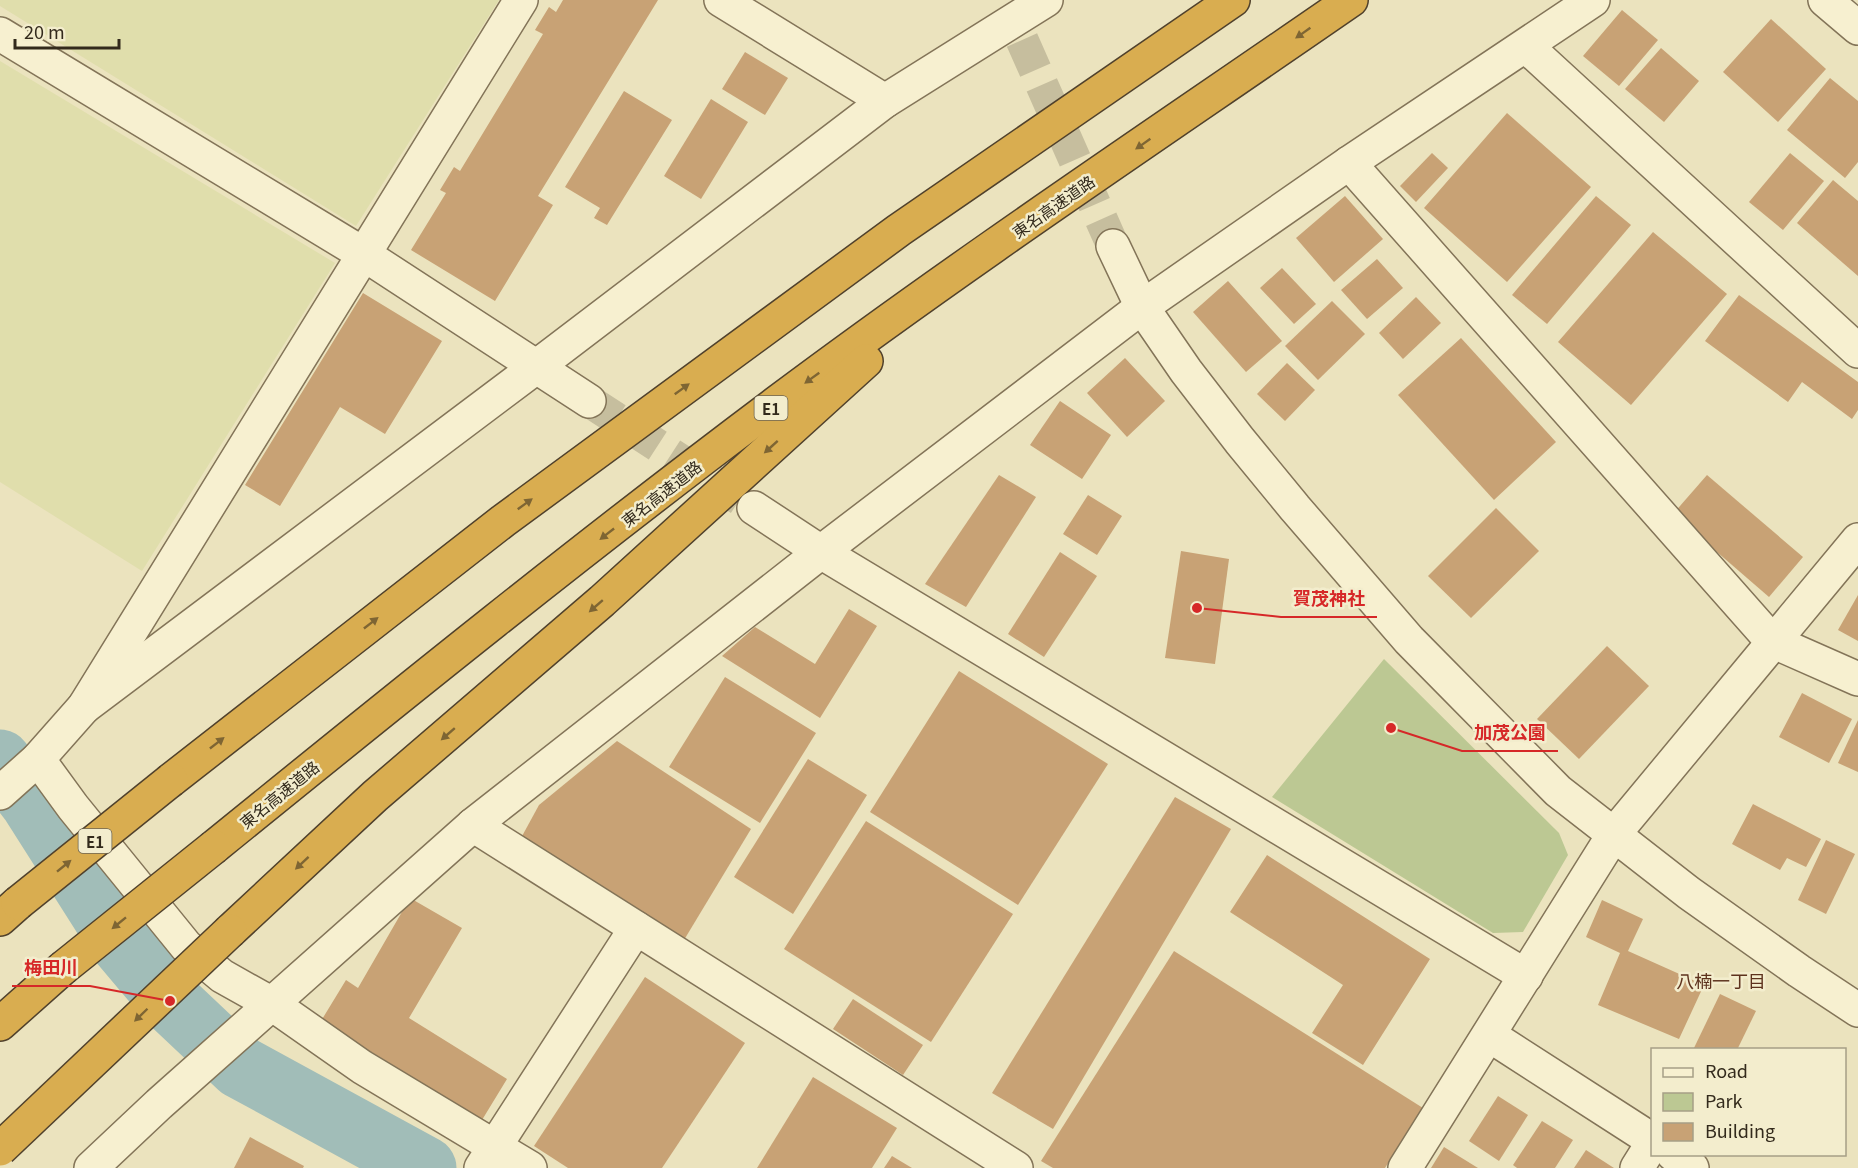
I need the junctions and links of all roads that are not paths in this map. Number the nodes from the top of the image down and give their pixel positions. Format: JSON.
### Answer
{"nodes":[{"id":1,"x":521,"y":0,"type":"edge"},
{"id":2,"x":721,"y":0,"type":"edge"},
{"id":3,"x":1046,"y":0,"type":"edge"},
{"id":4,"x":1233,"y":0,"type":"edge"},
{"id":5,"x":1351,"y":0,"type":"edge"},
{"id":6,"x":1593,"y":0,"type":"edge"},
{"id":7,"x":1825,"y":0,"type":"edge"},
{"id":8,"x":1011,"y":21,"type":"edge"},
{"id":9,"x":1858,"y":28,"type":"edge"},
{"id":10,"x":0,"y":34,"type":"edge"},
{"id":11,"x":1526,"y":46,"type":"junction"},
{"id":12,"x":885,"y":101,"type":"junction"},
{"id":13,"x":1349,"y":163,"type":"junction"},
{"id":14,"x":1113,"y":246,"type":"tunnel mouth"},
{"id":15,"x":986,"y":253,"type":"junction"},
{"id":16,"x":365,"y":255,"type":"junction"},
{"id":17,"x":1142,"y":307,"type":"junction"},
{"id":18,"x":1858,"y":351,"type":"edge"},
{"id":19,"x":536,"y":367,"type":"junction"},
{"id":20,"x":589,"y":401,"type":"tunnel mouth"},
{"id":21,"x":754,"y":508,"type":"tunnel mouth"},
{"id":22,"x":1858,"y":540,"type":"edge"},
{"id":23,"x":821,"y":552,"type":"junction"},
{"id":24,"x":1772,"y":641,"type":"junction"},
{"id":25,"x":1858,"y":679,"type":"edge"},
{"id":26,"x":84,"y":707,"type":"junction"},
{"id":27,"x":38,"y":759,"type":"junction"},
{"id":28,"x":0,"y":793,"type":"edge"},
{"id":29,"x":473,"y":825,"type":"junction"},
{"id":30,"x":1614,"y":834,"type":"junction"},
{"id":31,"x":9,"y":911,"type":"edge"},
{"id":32,"x":636,"y":928,"type":"junction"},
{"id":33,"x":1526,"y":975,"type":"junction"},
{"id":34,"x":266,"y":1010,"type":"junction"},
{"id":35,"x":1858,"y":1010,"type":"edge"},
{"id":36,"x":0,"y":1024,"type":"edge"},
{"id":37,"x":1489,"y":1035,"type":"junction"},
{"id":38,"x":1651,"y":1141,"type":"edge"},
{"id":39,"x":1651,"y":1145,"type":"edge"},
{"id":40,"x":0,"y":1149,"type":"edge"},
{"id":41,"x":1674,"y":1156,"type":"edge"},
{"id":42,"x":486,"y":1159,"type":"edge"},
{"id":43,"x":91,"y":1168,"type":"edge"},
{"id":44,"x":530,"y":1168,"type":"edge"},
{"id":45,"x":1016,"y":1168,"type":"edge"},
{"id":46,"x":1405,"y":1168,"type":"edge"},
{"id":47,"x":1637,"y":1168,"type":"edge"},
{"id":48,"x":1692,"y":1168,"type":"edge"}],
"edges":[{"from":1,"to":16,"type":"street"},
{"from":2,"to":12,"type":"street"},
{"from":3,"to":8,"type":"street"},
{"from":31,"to":4,"type":"highway","number":"E1","one_way":true,"bridge":true},
{"from":5,"to":15,"type":"highway","name":"東名高速道路","number":"E1","one_way":true},
{"from":6,"to":11,"type":"street"},
{"from":7,"to":9,"type":"street"},
{"from":8,"to":12,"type":"street"},
{"from":10,"to":16,"type":"street"},
{"from":11,"to":13,"type":"street"},
{"from":11,"to":18,"type":"street"},
{"from":12,"to":19,"type":"street"},
{"from":13,"to":17,"type":"street"},
{"from":13,"to":24,"type":"street"},
{"from":14,"to":17,"type":"street"},
{"from":15,"to":36,"type":"highway","name":"東名高速道路","number":"E1","one_way":true,"bridge":true},
{"from":15,"to":40,"type":"highway","one_way":true,"bridge":true},
{"from":16,"to":19,"type":"street"},
{"from":16,"to":26,"type":"street"},
{"from":17,"to":23,"type":"street"},
{"from":17,"to":30,"type":"street"},
{"from":19,"to":20,"type":"street"},
{"from":19,"to":26,"type":"street"},
{"from":21,"to":23,"type":"street"},
{"from":22,"to":24,"type":"street"},
{"from":23,"to":29,"type":"street"},
{"from":23,"to":33,"type":"street"},
{"from":24,"to":25,"type":"street"},
{"from":24,"to":30,"type":"street"},
{"from":26,"to":27,"type":"street"},
{"from":27,"to":28,"type":"street"},
{"from":27,"to":34,"type":"street"},
{"from":29,"to":32,"type":"street"},
{"from":29,"to":34,"type":"street"},
{"from":30,"to":33,"type":"street"},
{"from":30,"to":35,"type":"street"},
{"from":32,"to":42,"type":"street"},
{"from":32,"to":45,"type":"street"},
{"from":33,"to":37,"type":"street"},
{"from":34,"to":42,"type":"street"},
{"from":34,"to":43,"type":"street"},
{"from":37,"to":38,"type":"street"},
{"from":37,"to":46,"type":"street"},
{"from":39,"to":47,"type":"street"},
{"from":41,"to":48,"type":"street"},
{"from":42,"to":44,"type":"street"}]}
